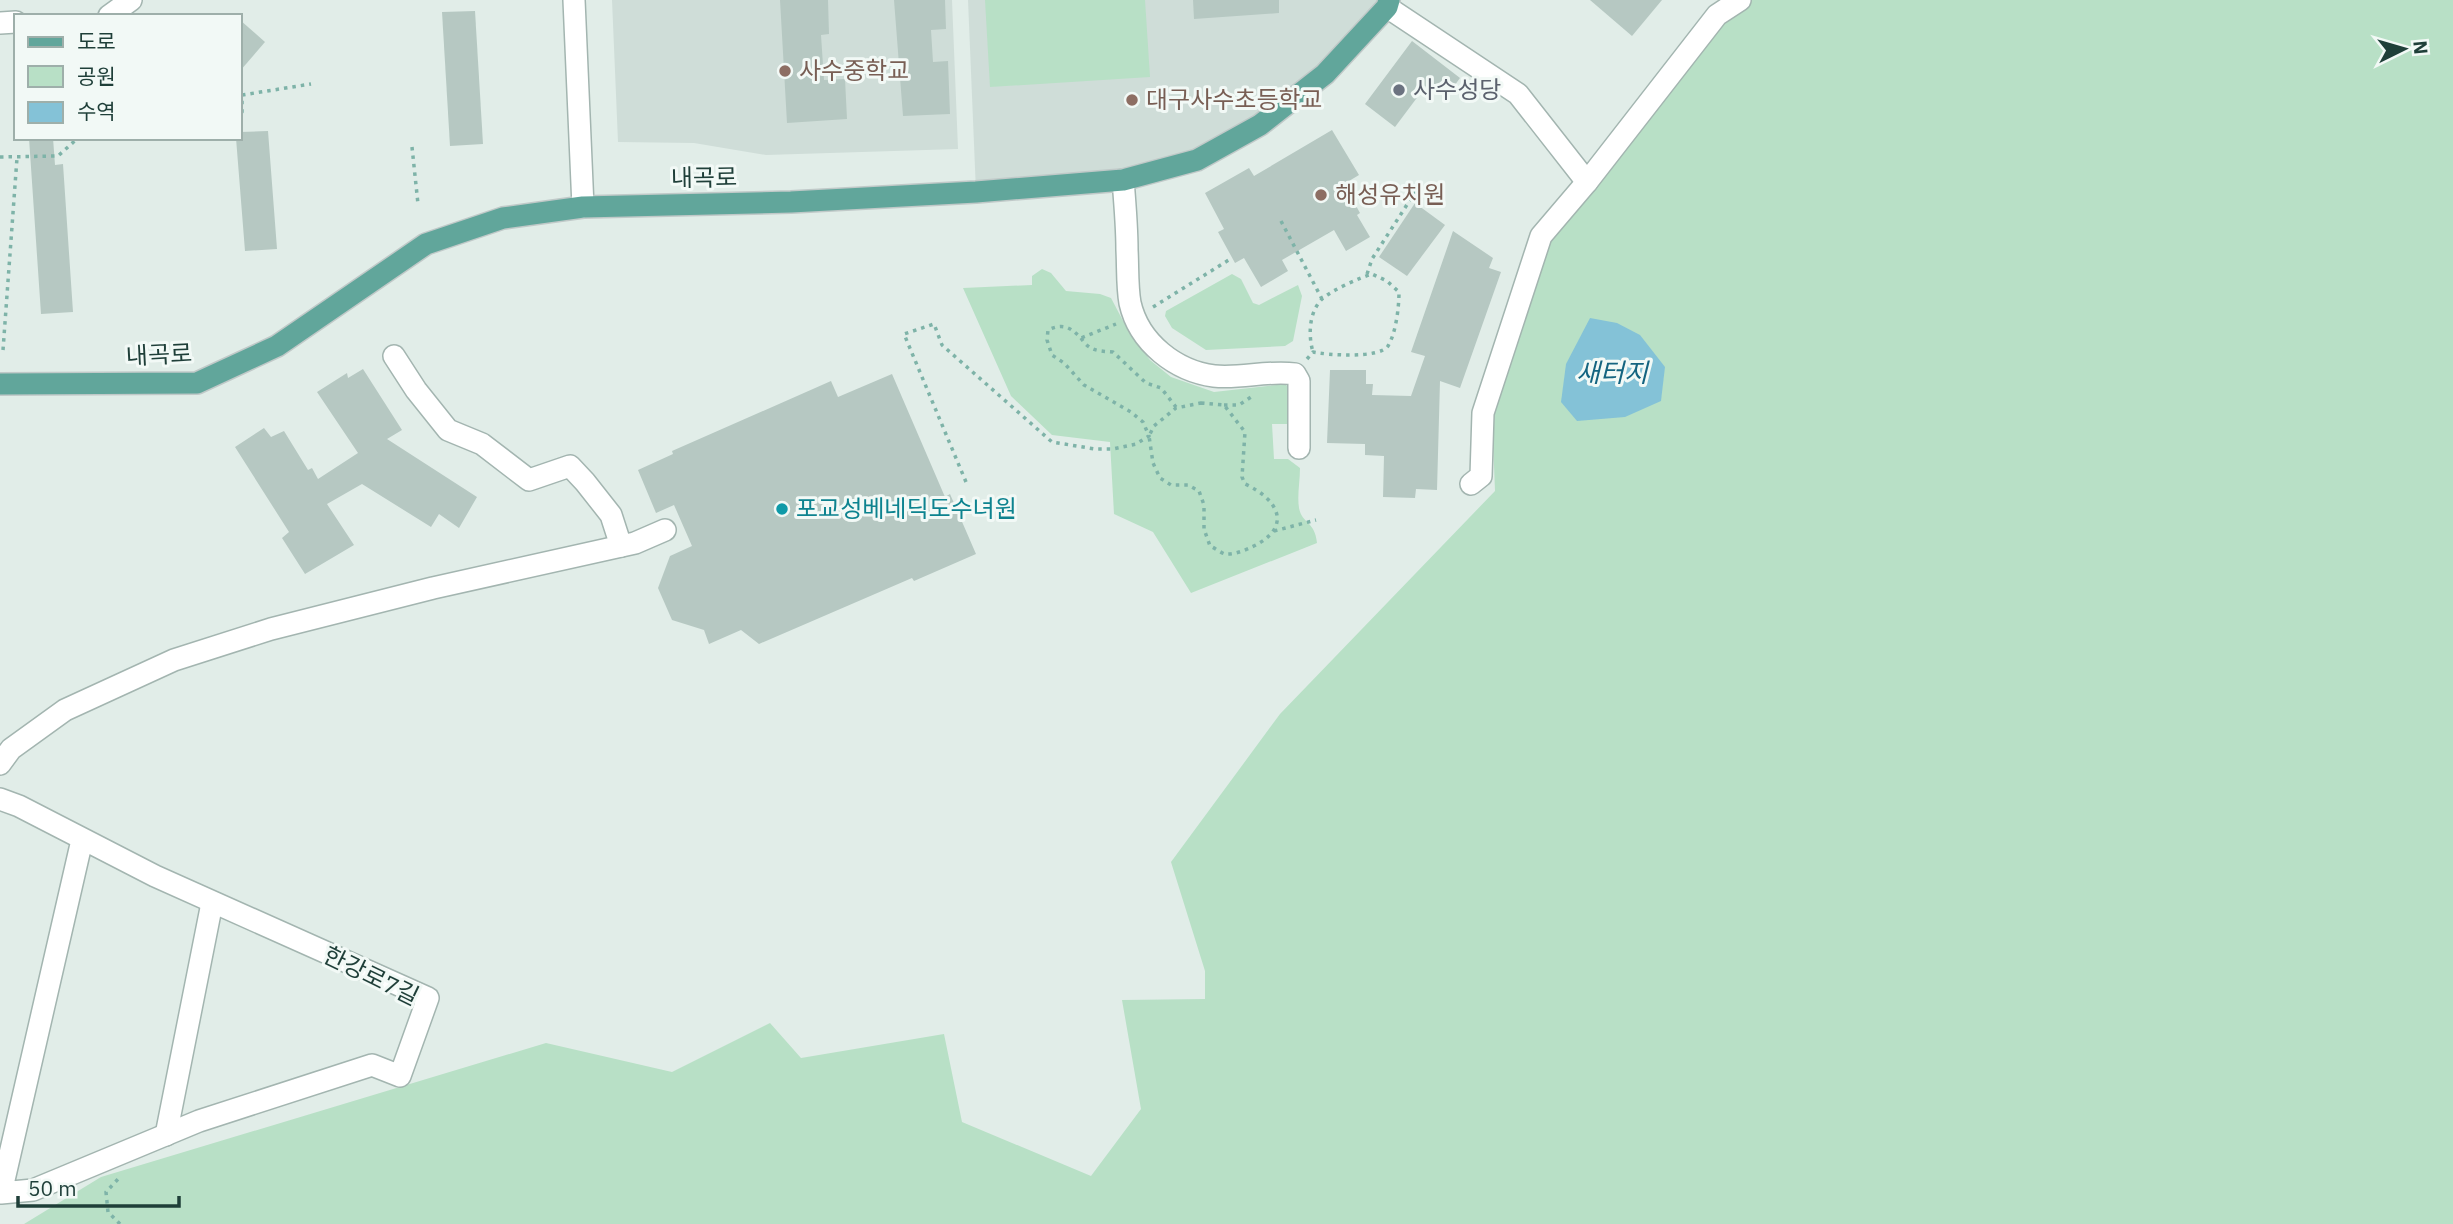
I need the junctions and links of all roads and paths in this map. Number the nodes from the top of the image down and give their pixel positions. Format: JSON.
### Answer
{"nodes":[{"id":1,"x":131,"y":0,"type":"edge"},
{"id":2,"x":574,"y":0,"type":"edge"},
{"id":3,"x":1741,"y":0,"type":"edge"},
{"id":4,"x":1388,"y":4,"type":"edge"},
{"id":5,"x":111,"y":14,"type":"edge"},
{"id":6,"x":311,"y":84,"type":"dead end"},
{"id":7,"x":242,"y":94,"type":"edge"},
{"id":8,"x":76,"y":140,"type":"edge"},
{"id":9,"x":412,"y":147,"type":"dead end"},
{"id":10,"x":0,"y":157,"type":"edge"},
{"id":11,"x":17,"y":158,"type":"junction"},
{"id":12,"x":1123,"y":180,"type":"junction"},
{"id":13,"x":1587,"y":182,"type":"junction"},
{"id":14,"x":1421,"y":183,"type":"dead end"},
{"id":15,"x":418,"y":204,"type":"dead end"},
{"id":16,"x":583,"y":207,"type":"junction"},
{"id":17,"x":1281,"y":221,"type":"dead end"},
{"id":18,"x":1232,"y":258,"type":"dead end"},
{"id":19,"x":1367,"y":275,"type":"junction"},
{"id":20,"x":1322,"y":299,"type":"junction"},
{"id":21,"x":1146,"y":312,"type":"dead end"},
{"id":22,"x":1125,"y":321,"type":"dead end"},
{"id":23,"x":1081,"y":338,"type":"junction"},
{"id":24,"x":3,"y":350,"type":"dead end"},
{"id":25,"x":1313,"y":352,"type":"junction"},
{"id":26,"x":394,"y":356,"type":"dead end"},
{"id":27,"x":1295,"y":374,"type":"junction"},
{"id":28,"x":0,"y":384,"type":"edge"},
{"id":29,"x":1251,"y":397,"type":"dead end"},
{"id":30,"x":1224,"y":405,"type":"junction"},
{"id":31,"x":1176,"y":408,"type":"junction"},
{"id":32,"x":1149,"y":436,"type":"junction"},
{"id":33,"x":1299,"y":448,"type":"dead end"},
{"id":34,"x":966,"y":482,"type":"dead end"},
{"id":35,"x":1471,"y":484,"type":"dead end"},
{"id":36,"x":1316,"y":520,"type":"dead end"},
{"id":37,"x":666,"y":530,"type":"dead end"},
{"id":38,"x":1274,"y":531,"type":"junction"},
{"id":39,"x":621,"y":546,"type":"junction"},
{"id":40,"x":0,"y":764,"type":"edge"},
{"id":41,"x":0,"y":799,"type":"edge"},
{"id":42,"x":82,"y":840,"type":"junction"},
{"id":43,"x":212,"y":903,"type":"junction"},
{"id":44,"x":166,"y":1135,"type":"junction"},
{"id":45,"x":124,"y":1174,"type":"dead end"},
{"id":46,"x":1,"y":1193,"type":"edge"},
{"id":47,"x":120,"y":1224,"type":"edge"}],
"edges":[{"from":1,"to":5,"type":"street"},
{"from":2,"to":16,"type":"street"},
{"from":3,"to":13,"type":"street"},
{"from":4,"to":12,"type":"main road","name":"내곡로"},
{"from":4,"to":13,"type":"street"},
{"from":6,"to":7,"type":"path"},
{"from":8,"to":11,"type":"path"},
{"from":9,"to":15,"type":"path"},
{"from":10,"to":11,"type":"path"},
{"from":11,"to":24,"type":"path"},
{"from":12,"to":16,"type":"main road","name":"내곡로"},
{"from":12,"to":27,"type":"street"},
{"from":13,"to":35,"type":"street"},
{"from":14,"to":19,"type":"path"},
{"from":16,"to":28,"type":"main road","name":"내곡로"},
{"from":17,"to":20,"type":"path"},
{"from":18,"to":21,"type":"path"},
{"from":19,"to":20,"type":"path"},
{"from":19,"to":25,"type":"path"},
{"from":20,"to":25,"type":"path"},
{"from":22,"to":23,"type":"path"},
{"from":23,"to":31,"type":"path"},
{"from":23,"to":32,"type":"path"},
{"from":25,"to":27,"type":"path"},
{"from":26,"to":39,"type":"street"},
{"from":27,"to":33,"type":"street"},
{"from":29,"to":30,"type":"path"},
{"from":30,"to":31,"type":"path"},
{"from":30,"to":38,"type":"path"},
{"from":31,"to":32,"type":"path"},
{"from":32,"to":34,"type":"path"},
{"from":32,"to":38,"type":"path"},
{"from":36,"to":38,"type":"path"},
{"from":37,"to":39,"type":"street"},
{"from":39,"to":40,"type":"street"},
{"from":41,"to":42,"type":"street","name":"한강로7길"},
{"from":42,"to":43,"type":"street","name":"한강로7길"},
{"from":42,"to":46,"type":"street","name":"한강로7길"},
{"from":43,"to":44,"type":"street"},
{"from":43,"to":44,"type":"street","name":"한강로7길"},
{"from":44,"to":46,"type":"street","name":"한강로7길"},
{"from":45,"to":47,"type":"path"}]}
